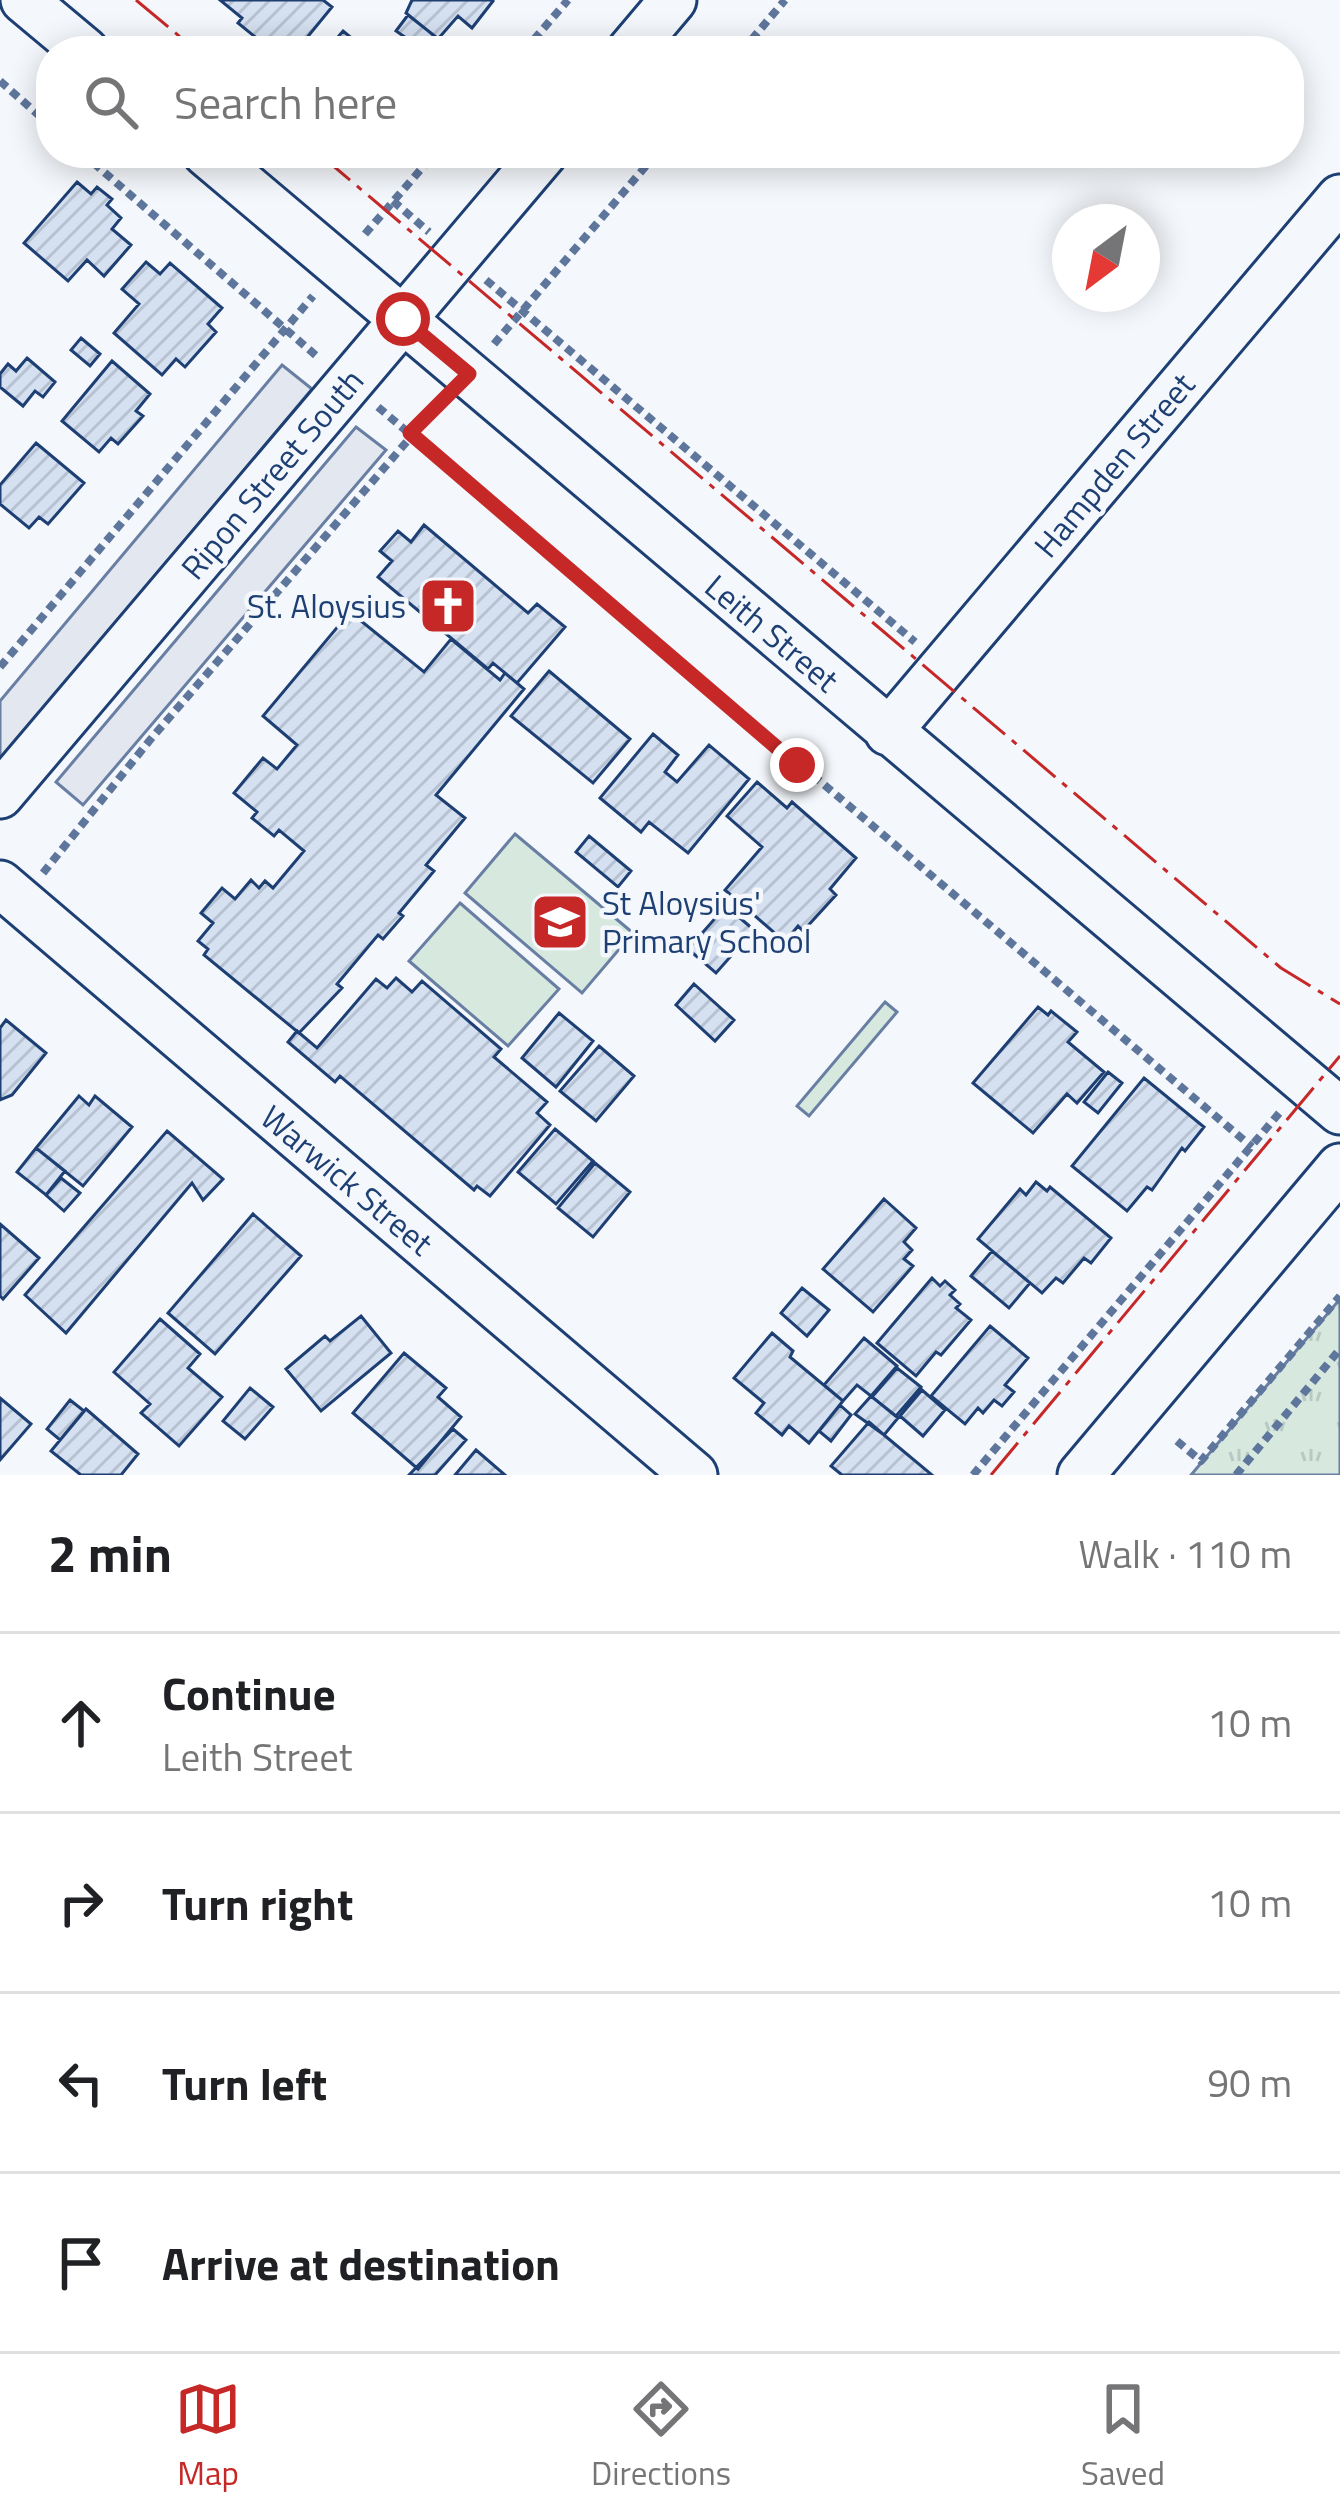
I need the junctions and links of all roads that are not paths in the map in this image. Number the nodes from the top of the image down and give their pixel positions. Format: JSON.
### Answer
{"nodes":[{"id":1,"x":24,"y":0,"type":"edge"},
{"id":2,"x":673,"y":0,"type":"edge"},
{"id":3,"x":67,"y":36,"type":"edge"},
{"id":4,"x":643,"y":36,"type":"edge"},
{"id":5,"x":224,"y":168,"type":"edge"},
{"id":6,"x":531,"y":168,"type":"edge"},
{"id":7,"x":1340,"y":198,"type":"edge"},
{"id":8,"x":403,"y":319,"type":"junction"},
{"id":9,"x":888,"y":732,"type":"junction"},
{"id":10,"x":0,"y":796,"type":"edge"},
{"id":11,"x":10,"y":893,"type":"edge"},
{"id":12,"x":1340,"y":1111,"type":"edge"},
{"id":13,"x":1340,"y":1167,"type":"edge"},
{"id":14,"x":694,"y":1475,"type":"edge"},
{"id":15,"x":1081,"y":1475,"type":"edge"}],
"edges":[{"from":1,"to":3,"type":"street"},
{"from":2,"to":4,"type":"street"},
{"from":5,"to":8,"type":"street","name":"Leith Street"},
{"from":6,"to":8,"type":"street","name":"Ripon Street South"},
{"from":7,"to":9,"type":"street","name":"Hampden Street"},
{"from":8,"to":9,"type":"street","name":"Leith Street"},
{"from":8,"to":10,"type":"street","name":"Ripon Street South"},
{"from":9,"to":12,"type":"street","name":"Leith Street"},
{"from":11,"to":14,"type":"street","name":"Warwick Street"},
{"from":13,"to":15,"type":"street"}]}
